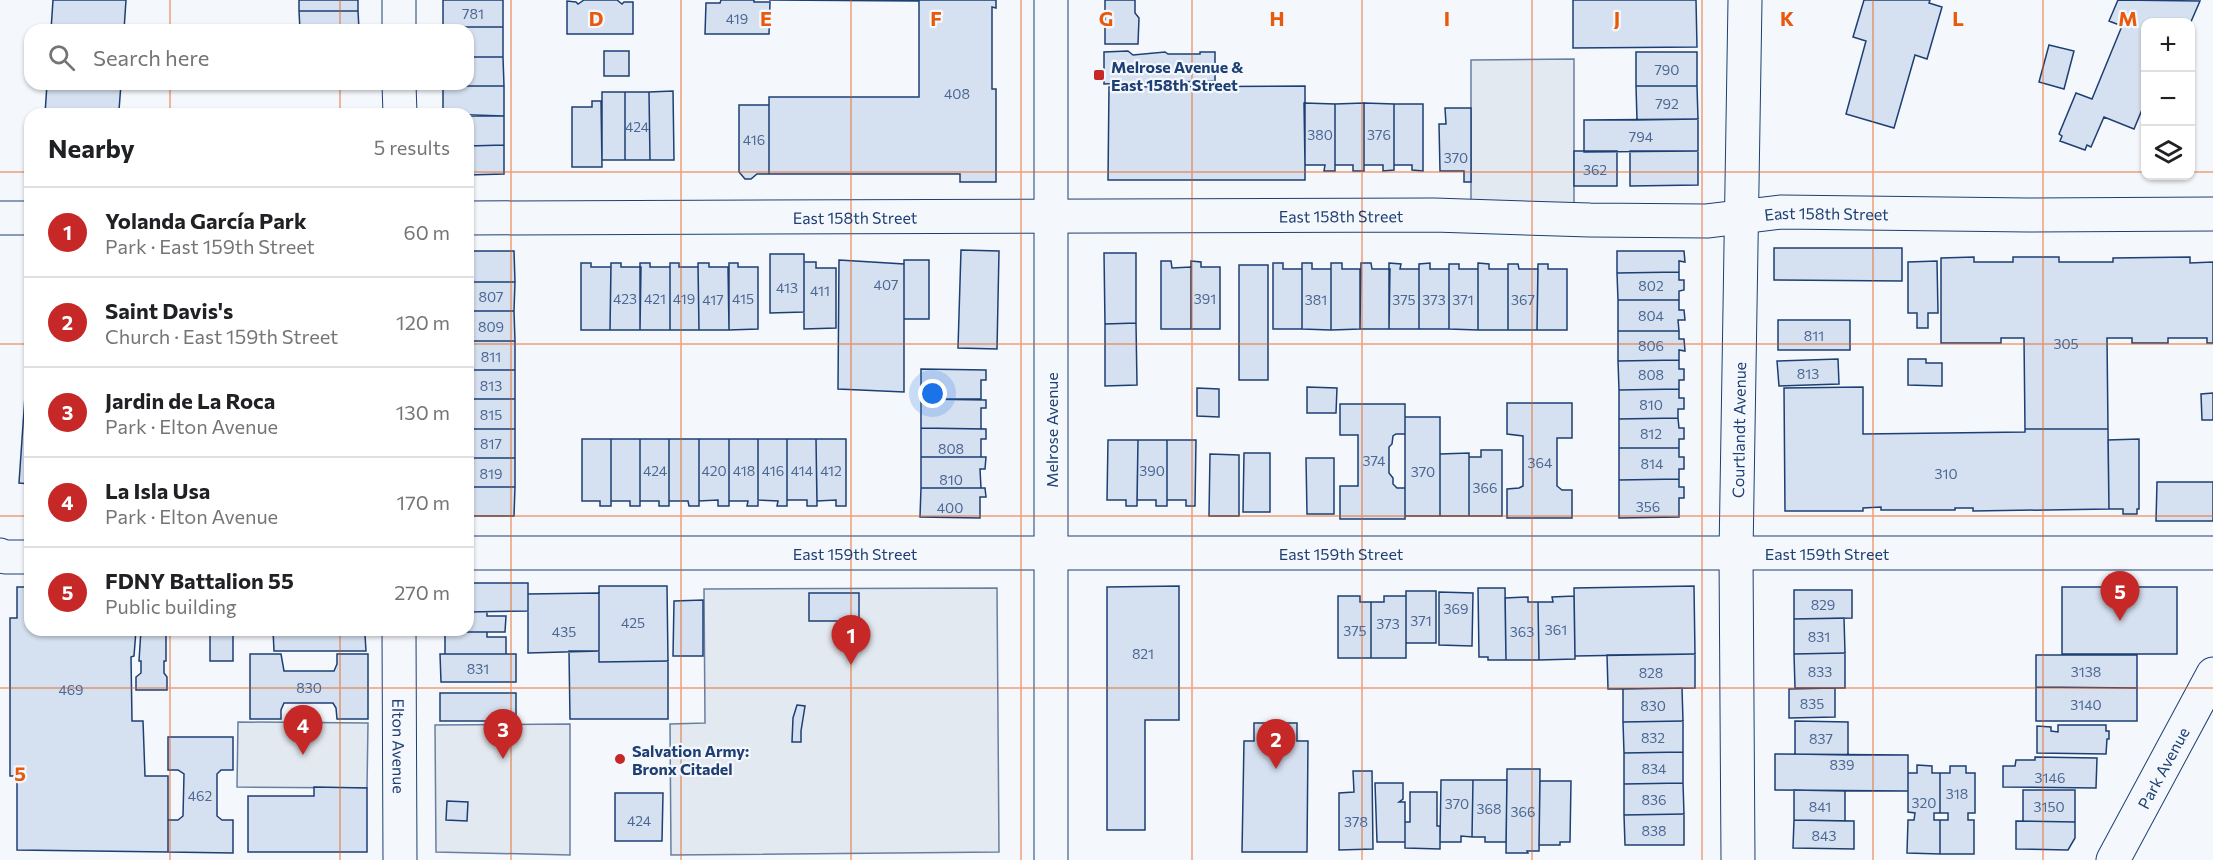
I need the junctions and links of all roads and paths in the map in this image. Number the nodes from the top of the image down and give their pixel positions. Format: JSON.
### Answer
{"nodes":[{"id":1,"x":399,"y":0,"type":"edge"},
{"id":2,"x":1051,"y":0,"type":"edge"},
{"id":3,"x":1745,"y":0,"type":"edge"},
{"id":4,"x":399,"y":24,"type":"edge"},
{"id":5,"x":399,"y":90,"type":"edge"},
{"id":6,"x":399,"y":108,"type":"edge"},
{"id":7,"x":2213,"y":214,"type":"edge"},
{"id":8,"x":1742,"y":216,"type":"junction"},
{"id":9,"x":1051,"y":217,"type":"junction"},
{"id":10,"x":0,"y":218,"type":"edge"},
{"id":11,"x":24,"y":218,"type":"edge"},
{"id":12,"x":474,"y":218,"type":"edge"},
{"id":13,"x":2213,"y":553,"type":"edge"},
{"id":14,"x":474,"y":554,"type":"edge"},
{"id":15,"x":1052,"y":554,"type":"junction"},
{"id":16,"x":1736,"y":554,"type":"junction"},
{"id":17,"x":0,"y":555,"type":"edge"},
{"id":18,"x":24,"y":557,"type":"edge"},
{"id":19,"x":399,"y":636,"type":"edge"},
{"id":20,"x":2213,"y":674,"type":"edge"},
{"id":21,"x":400,"y":860,"type":"edge"},
{"id":22,"x":1051,"y":860,"type":"edge"},
{"id":23,"x":1738,"y":860,"type":"edge"},
{"id":24,"x":2113,"y":860,"type":"edge"}],
"edges":[{"from":1,"to":4,"type":"street"},
{"from":2,"to":9,"type":"street","name":"Melrose Avenue"},
{"from":3,"to":8,"type":"street","name":"Courtlandt Avenue"},
{"from":5,"to":6,"type":"street"},
{"from":7,"to":8,"type":"street","name":"East 158th Street"},
{"from":8,"to":9,"type":"street","name":"East 158th Street"},
{"from":8,"to":16,"type":"street","name":"Courtlandt Avenue"},
{"from":9,"to":12,"type":"street","name":"East 158th Street"},
{"from":9,"to":15,"type":"street","name":"Melrose Avenue"},
{"from":10,"to":11,"type":"street"},
{"from":13,"to":16,"type":"street","name":"East 159th Street"},
{"from":14,"to":15,"type":"street","name":"East 159th Street"},
{"from":15,"to":16,"type":"street","name":"East 159th Street"},
{"from":15,"to":22,"type":"street","name":"Melrose Avenue"},
{"from":16,"to":23,"type":"street","name":"Courtlandt Avenue"},
{"from":17,"to":18,"type":"street"},
{"from":19,"to":21,"type":"street","name":"Elton Avenue"},
{"from":20,"to":24,"type":"street","name":"Park Avenue"}]}
